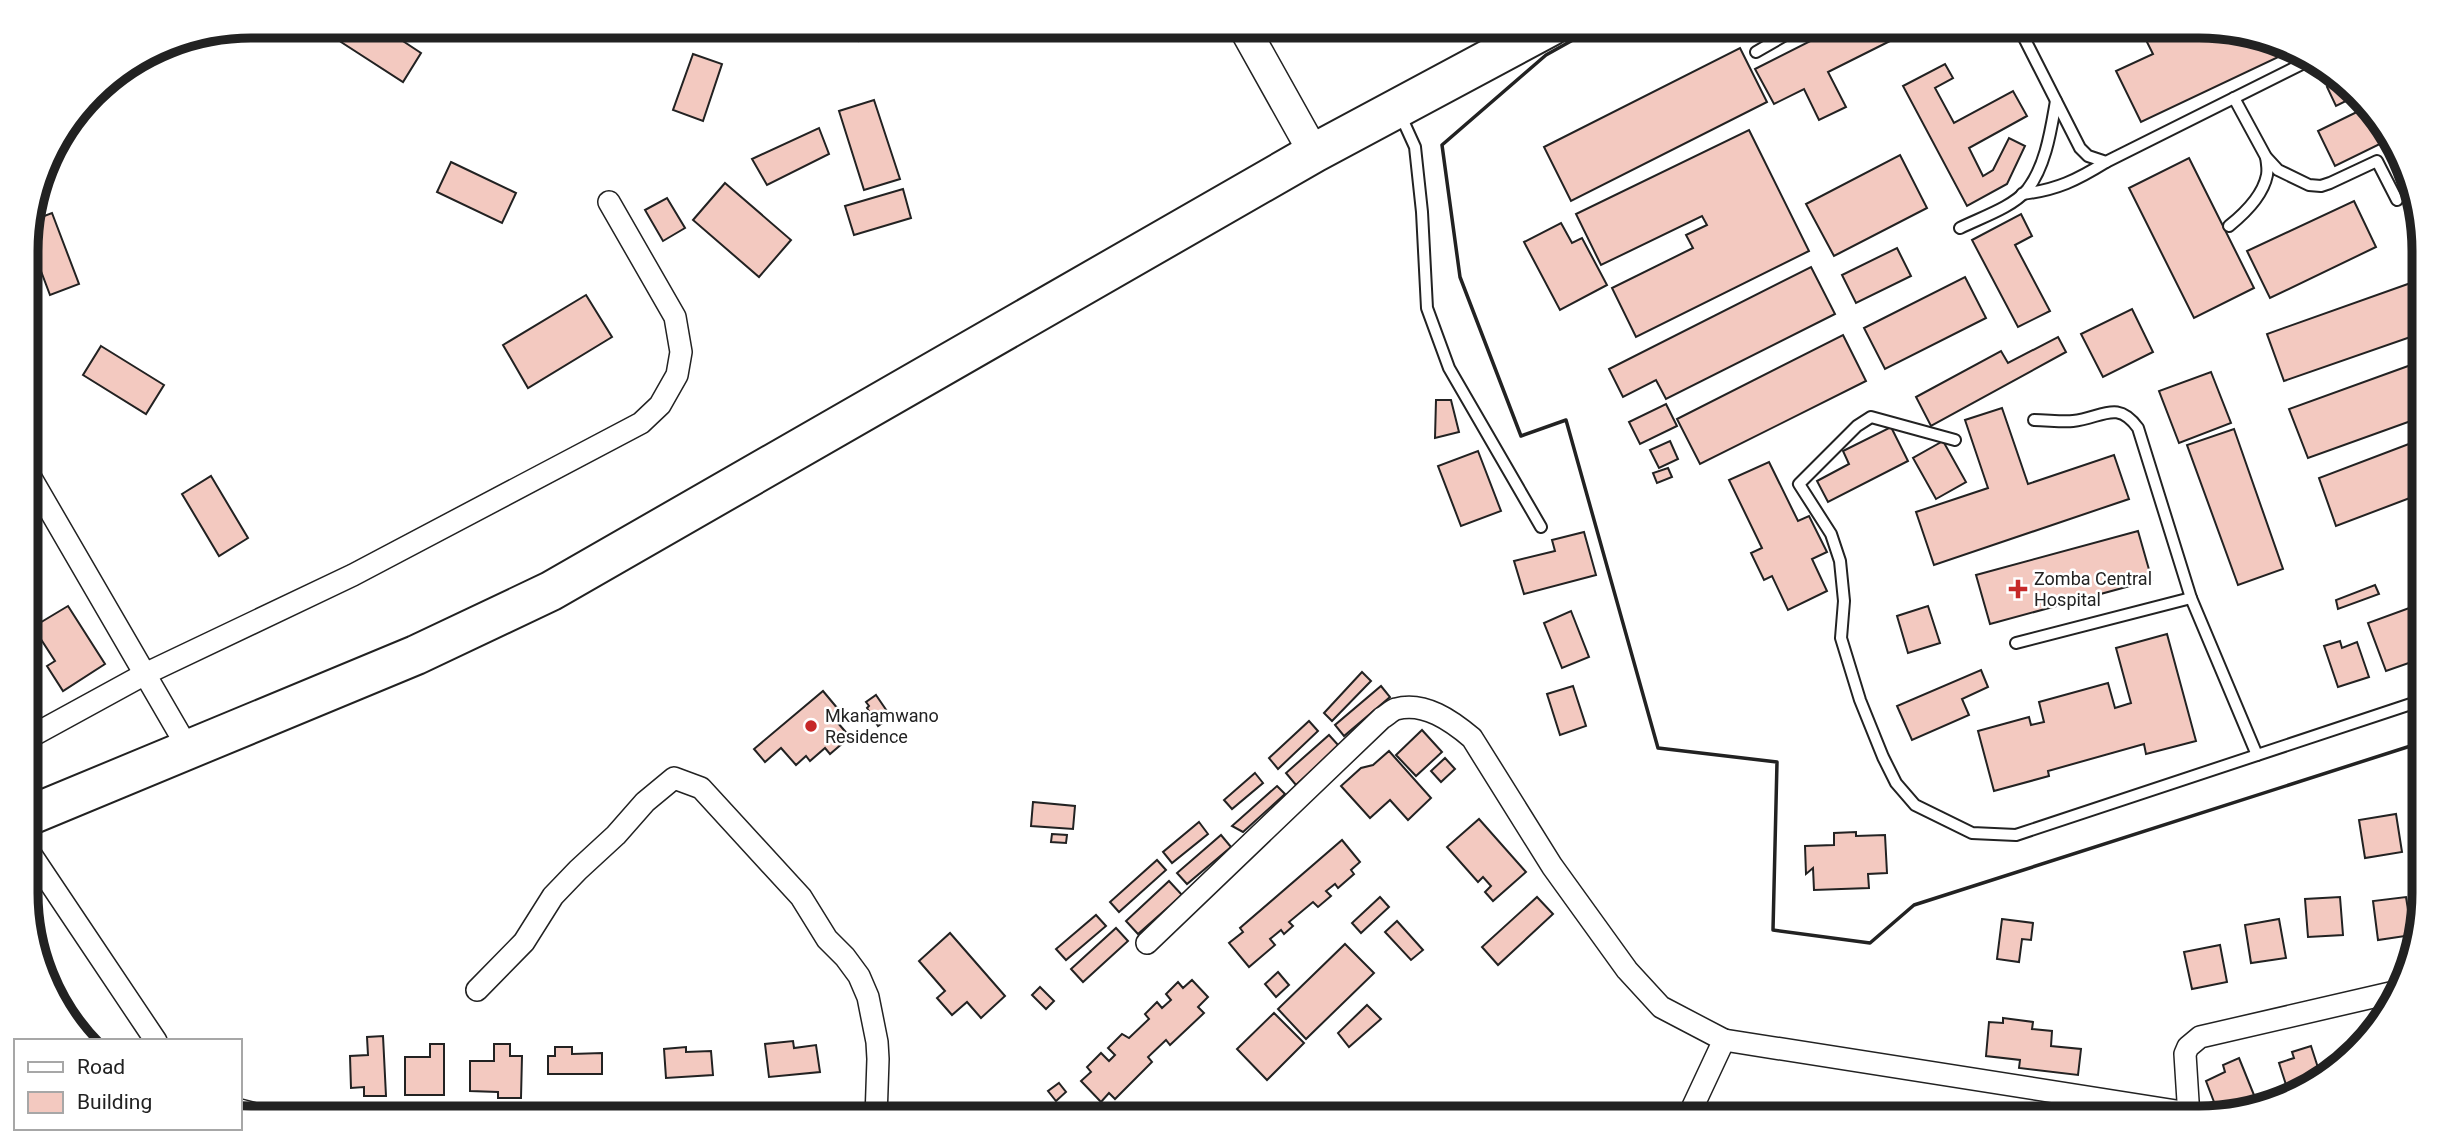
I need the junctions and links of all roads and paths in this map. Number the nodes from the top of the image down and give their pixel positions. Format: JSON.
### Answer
{"nodes":[{"id":1,"x":1250,"y":38,"type":"edge"},
{"id":2,"x":1527,"y":38,"type":"edge"},
{"id":3,"x":1783,"y":38,"type":"edge"},
{"id":4,"x":2024,"y":38,"type":"edge"},
{"id":5,"x":1755,"y":52,"type":"dead end"},
{"id":6,"x":2300,"y":65,"type":"edge"},
{"id":7,"x":2234,"y":98,"type":"junction"},
{"id":8,"x":2056,"y":101,"type":"junction"},
{"id":9,"x":1397,"y":108,"type":"junction"},
{"id":10,"x":1314,"y":153,"type":"junction"},
{"id":11,"x":2266,"y":157,"type":"junction"},
{"id":12,"x":2106,"y":162,"type":"junction"},
{"id":13,"x":2022,"y":194,"type":"junction"},
{"id":14,"x":2397,"y":200,"type":"dead end"},
{"id":15,"x":610,"y":202,"type":"dead end"},
{"id":16,"x":2229,"y":226,"type":"dead end"},
{"id":17,"x":1960,"y":228,"type":"dead end"},
{"id":18,"x":2034,"y":420,"type":"dead end"},
{"id":19,"x":1955,"y":440,"type":"dead end"},
{"id":20,"x":39,"y":491,"type":"edge"},
{"id":21,"x":1541,"y":527,"type":"dead end"},
{"id":22,"x":2191,"y":598,"type":"junction"},
{"id":23,"x":2016,"y":643,"type":"dead end"},
{"id":24,"x":145,"y":674,"type":"junction"},
{"id":25,"x":2412,"y":704,"type":"edge"},
{"id":26,"x":38,"y":732,"type":"edge"},
{"id":27,"x":189,"y":750,"type":"junction"},
{"id":28,"x":2258,"y":754,"type":"junction"},
{"id":29,"x":38,"y":812,"type":"edge"},
{"id":30,"x":38,"y":865,"type":"edge"},
{"id":31,"x":1147,"y":943,"type":"dead end"},
{"id":32,"x":477,"y":990,"type":"dead end"},
{"id":33,"x":2385,"y":994,"type":"edge"},
{"id":34,"x":155,"y":1039,"type":"edge"},
{"id":35,"x":1724,"y":1040,"type":"junction"},
{"id":36,"x":1693,"y":1105,"type":"edge"},
{"id":37,"x":2127,"y":1105,"type":"edge"},
{"id":38,"x":2188,"y":1105,"type":"edge"},
{"id":39,"x":876,"y":1106,"type":"edge"}],
"edges":[{"from":1,"to":10,"type":"main road"},
{"from":2,"to":9,"type":"highway"},
{"from":3,"to":5,"type":"lane"},
{"from":4,"to":8,"type":"lane"},
{"from":6,"to":7,"type":"lane"},
{"from":7,"to":11,"type":"lane"},
{"from":7,"to":12,"type":"lane"},
{"from":8,"to":12,"type":"lane"},
{"from":8,"to":13,"type":"lane"},
{"from":9,"to":10,"type":"highway"},
{"from":9,"to":21,"type":"lane"},
{"from":10,"to":27,"type":"highway"},
{"from":11,"to":14,"type":"lane"},
{"from":11,"to":16,"type":"lane"},
{"from":12,"to":13,"type":"lane"},
{"from":13,"to":17,"type":"lane"},
{"from":15,"to":24,"type":"street"},
{"from":18,"to":22,"type":"lane"},
{"from":19,"to":28,"type":"lane"},
{"from":20,"to":24,"type":"street"},
{"from":22,"to":23,"type":"lane"},
{"from":22,"to":28,"type":"lane"},
{"from":24,"to":26,"type":"street"},
{"from":24,"to":27,"type":"street"},
{"from":25,"to":28,"type":"lane"},
{"from":27,"to":29,"type":"highway"},
{"from":30,"to":34,"type":"street"},
{"from":31,"to":35,"type":"street"},
{"from":32,"to":39,"type":"street"},
{"from":33,"to":38,"type":"street"},
{"from":35,"to":36,"type":"street"},
{"from":35,"to":37,"type":"street"}]}
